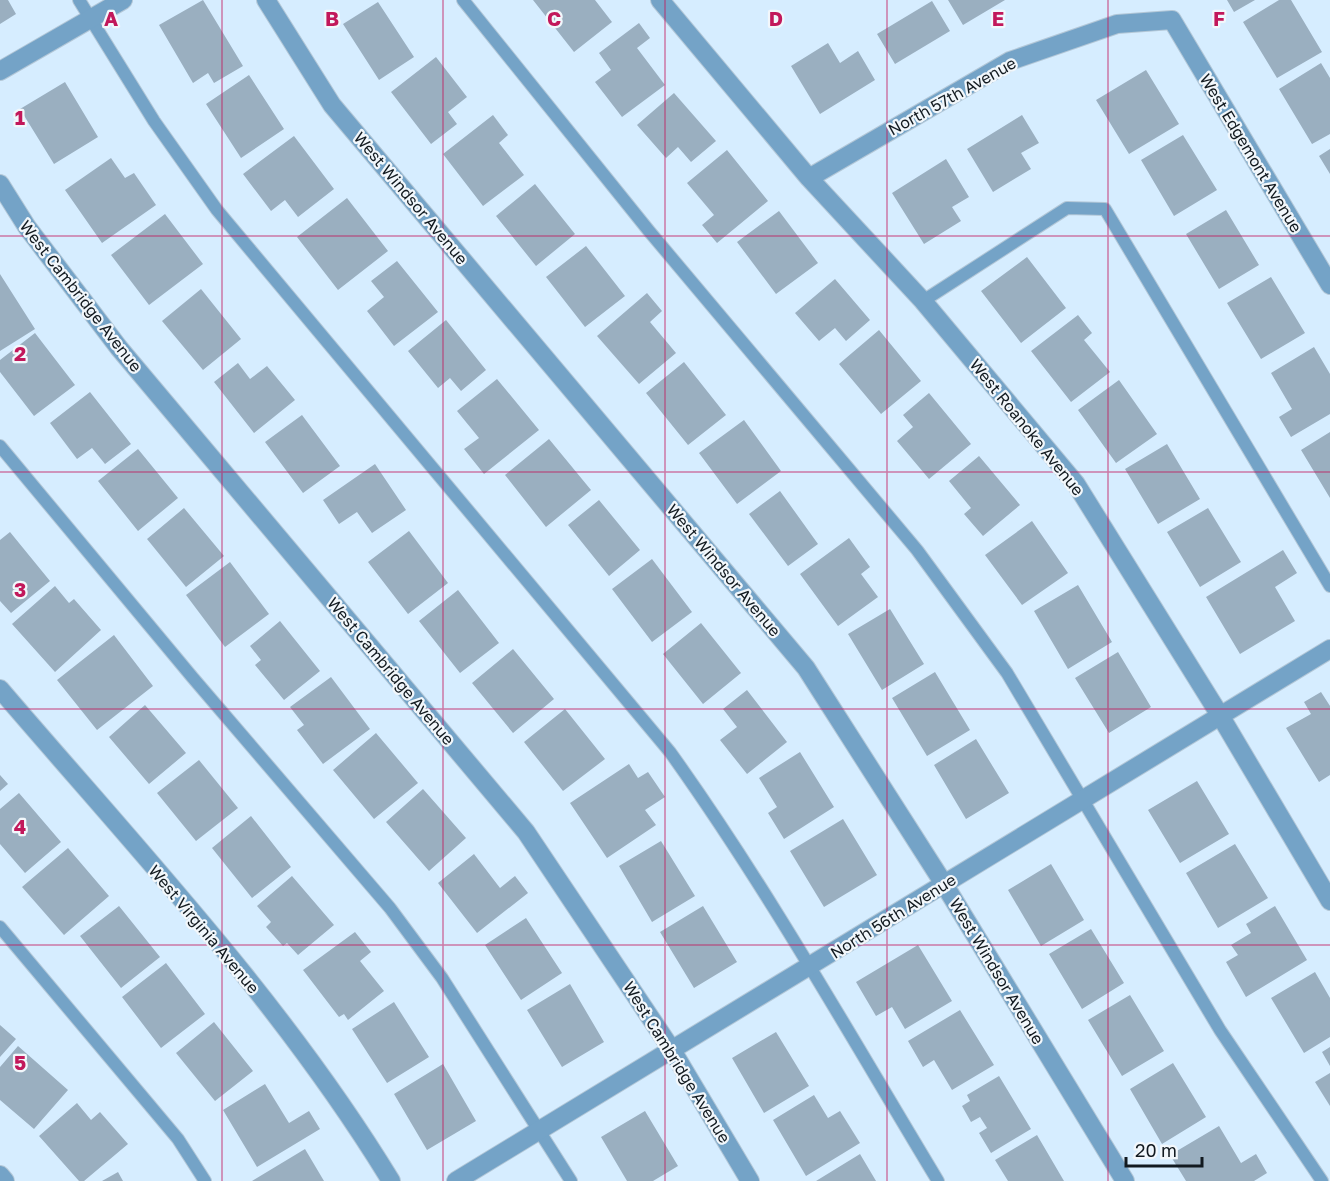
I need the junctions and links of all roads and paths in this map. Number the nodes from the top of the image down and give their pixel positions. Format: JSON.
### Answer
{"nodes":[{"id":1,"x":79,"y":0,"type":"edge"},
{"id":2,"x":123,"y":0,"type":"edge"},
{"id":3,"x":266,"y":0,"type":"edge"},
{"id":4,"x":463,"y":0,"type":"edge"},
{"id":5,"x":660,"y":0,"type":"edge"},
{"id":6,"x":90,"y":19,"type":"junction"},
{"id":7,"x":1172,"y":20,"type":"joint"},
{"id":8,"x":0,"y":71,"type":"edge"},
{"id":9,"x":809,"y":178,"type":"junction"},
{"id":10,"x":0,"y":184,"type":"edge"},
{"id":11,"x":1330,"y":285,"type":"edge"},
{"id":12,"x":922,"y":302,"type":"junction"},
{"id":13,"x":0,"y":446,"type":"edge"},
{"id":14,"x":1330,"y":585,"type":"edge"},
{"id":15,"x":1330,"y":649,"type":"edge"},
{"id":16,"x":0,"y":689,"type":"edge"},
{"id":17,"x":1221,"y":717,"type":"junction"},
{"id":18,"x":1084,"y":800,"type":"junction"},
{"id":19,"x":944,"y":884,"type":"junction"},
{"id":20,"x":1330,"y":901,"type":"edge"},
{"id":21,"x":0,"y":927,"type":"edge"},
{"id":22,"x":810,"y":967,"type":"junction"},
{"id":23,"x":672,"y":1050,"type":"junction"},
{"id":24,"x":540,"y":1130,"type":"junction"},
{"id":25,"x":0,"y":1175,"type":"edge"},
{"id":26,"x":5,"y":1181,"type":"edge"},
{"id":27,"x":205,"y":1181,"type":"edge"},
{"id":28,"x":391,"y":1181,"type":"edge"},
{"id":29,"x":456,"y":1181,"type":"edge"},
{"id":30,"x":571,"y":1181,"type":"edge"},
{"id":31,"x":750,"y":1181,"type":"edge"},
{"id":32,"x":938,"y":1181,"type":"edge"},
{"id":33,"x":1125,"y":1181,"type":"edge"},
{"id":34,"x":1322,"y":1181,"type":"edge"}],
"edges":[{"from":1,"to":6,"type":"lane"},
{"from":2,"to":6,"type":"street"},
{"from":3,"to":19,"type":"street","name":"West Windsor Avenue"},
{"from":4,"to":18,"type":"lane"},
{"from":5,"to":9,"type":"street","name":"West Roanoke Avenue"},
{"from":6,"to":8,"type":"street"},
{"from":6,"to":22,"type":"lane"},
{"from":7,"to":9,"type":"street","name":"North 57th Avenue"},
{"from":7,"to":11,"type":"street","name":"West Edgemont Avenue"},
{"from":9,"to":12,"type":"street","name":"West Roanoke Avenue"},
{"from":10,"to":23,"type":"street","name":"West Cambridge Avenue"},
{"from":12,"to":14,"type":"lane"},
{"from":12,"to":17,"type":"street","name":"West Roanoke Avenue"},
{"from":13,"to":24,"type":"lane"},
{"from":15,"to":17,"type":"street","name":"North 56th Avenue"},
{"from":16,"to":28,"type":"street","name":"West Virginia Avenue"},
{"from":17,"to":18,"type":"street","name":"North 56th Avenue"},
{"from":17,"to":20,"type":"street","name":"West Roanoke Avenue"},
{"from":18,"to":19,"type":"street","name":"North 56th Avenue"},
{"from":18,"to":34,"type":"lane"},
{"from":19,"to":22,"type":"street","name":"North 56th Avenue"},
{"from":19,"to":33,"type":"street","name":"West Windsor Avenue"},
{"from":21,"to":27,"type":"lane"},
{"from":22,"to":23,"type":"street","name":"North 56th Avenue"},
{"from":22,"to":32,"type":"lane"},
{"from":23,"to":24,"type":"street","name":"North 56th Avenue"},
{"from":23,"to":31,"type":"street","name":"West Cambridge Avenue"},
{"from":24,"to":29,"type":"street","name":"North 56th Avenue"},
{"from":24,"to":30,"type":"lane"},
{"from":25,"to":26,"type":"street"}]}
